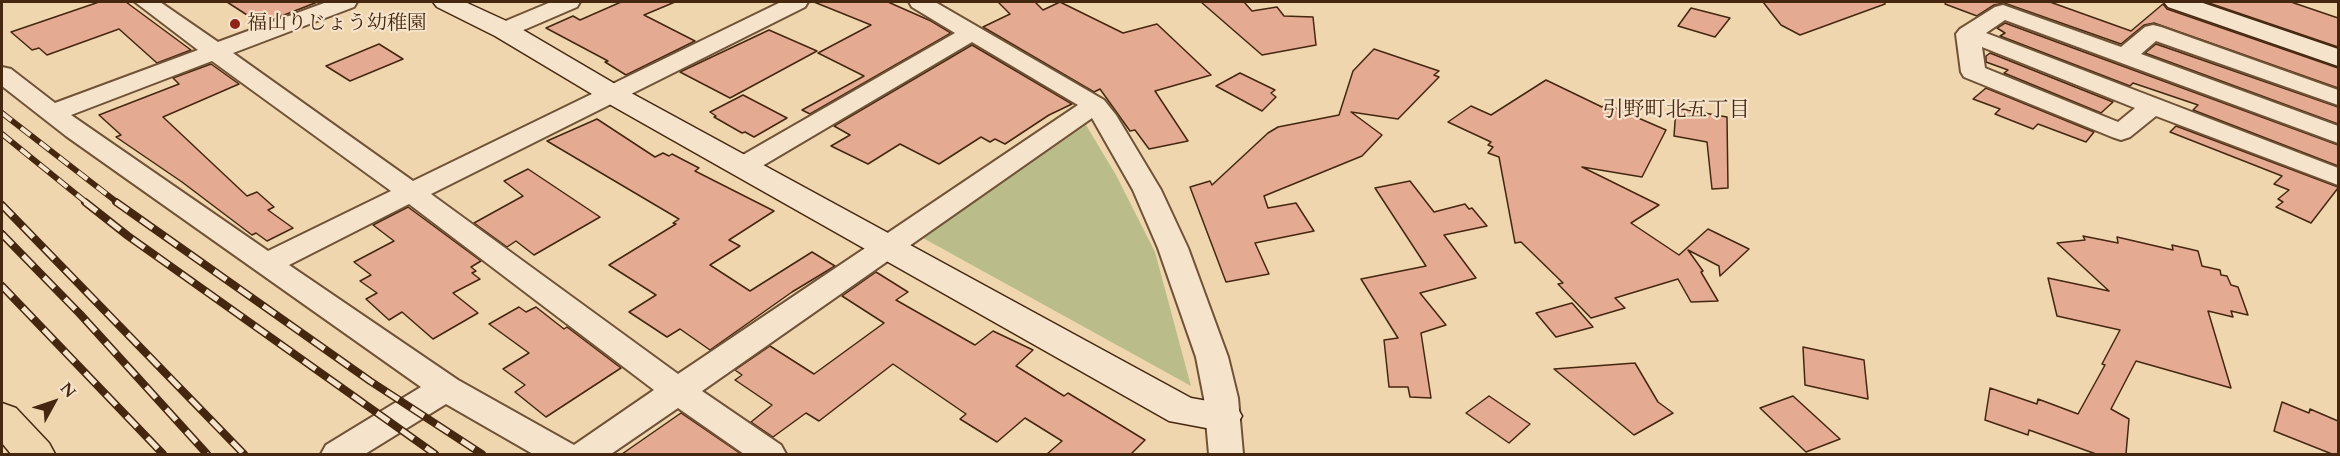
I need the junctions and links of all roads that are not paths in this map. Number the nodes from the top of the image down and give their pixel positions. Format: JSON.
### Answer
{"nodes":[{"id":1,"x":146,"y":2,"type":"edge"},
{"id":2,"x":346,"y":2,"type":"edge"},
{"id":3,"x":446,"y":2,"type":"edge"},
{"id":4,"x":569,"y":2,"type":"edge"},
{"id":5,"x":796,"y":2,"type":"edge"},
{"id":6,"x":920,"y":2,"type":"edge"},
{"id":7,"x":2177,"y":2,"type":"edge"},
{"id":8,"x":504,"y":30,"type":"junction"},
{"id":9,"x":973,"y":32,"type":"junction"},
{"id":10,"x":1968,"y":34,"type":"junction"},
{"id":11,"x":218,"y":51,"type":"junction"},
{"id":12,"x":2125,"y":56,"type":"junction"},
{"id":13,"x":2338,"y":58,"type":"edge"},
{"id":14,"x":2,"y":74,"type":"edge"},
{"id":15,"x":612,"y":94,"type":"junction"},
{"id":16,"x":2338,"y":98,"type":"edge"},
{"id":17,"x":1095,"y":105,"type":"junction"},
{"id":18,"x":2153,"y":106,"type":"junction"},
{"id":19,"x":52,"y":113,"type":"junction"},
{"id":20,"x":2338,"y":135,"type":"edge"},
{"id":21,"x":743,"y":166,"type":"junction"},
{"id":22,"x":2338,"y":177,"type":"edge"},
{"id":23,"x":412,"y":193,"type":"junction"},
{"id":24,"x":890,"y":247,"type":"junction"},
{"id":25,"x":268,"y":263,"type":"junction"},
{"id":26,"x":446,"y":388,"type":"junction"},
{"id":27,"x":678,"y":392,"type":"junction"},
{"id":28,"x":1222,"y":416,"type":"junction"},
{"id":29,"x":2,"y":418,"type":"edge"},
{"id":30,"x":347,"y":452,"type":"edge"},
{"id":31,"x":35,"y":454,"type":"edge"},
{"id":32,"x":561,"y":454,"type":"edge"},
{"id":33,"x":586,"y":454,"type":"edge"},
{"id":34,"x":769,"y":454,"type":"edge"},
{"id":35,"x":1226,"y":454,"type":"edge"}],
"edges":[{"from":1,"to":11,"type":"street"},
{"from":2,"to":11,"type":"street"},
{"from":3,"to":8,"type":"street"},
{"from":4,"to":8,"type":"street"},
{"from":5,"to":15,"type":"street"},
{"from":6,"to":9,"type":"street"},
{"from":7,"to":13,"type":"street"},
{"from":8,"to":15,"type":"street"},
{"from":9,"to":17,"type":"street"},
{"from":9,"to":21,"type":"street"},
{"from":10,"to":12,"type":"street"},
{"from":10,"to":18,"type":"street"},
{"from":10,"to":18,"type":"street"},
{"from":11,"to":19,"type":"street"},
{"from":11,"to":23,"type":"street"},
{"from":12,"to":16,"type":"street"},
{"from":12,"to":20,"type":"street"},
{"from":14,"to":19,"type":"street"},
{"from":15,"to":21,"type":"street"},
{"from":15,"to":23,"type":"street"},
{"from":17,"to":24,"type":"street"},
{"from":17,"to":28,"type":"street"},
{"from":18,"to":22,"type":"street"},
{"from":19,"to":25,"type":"street"},
{"from":21,"to":24,"type":"street"},
{"from":23,"to":25,"type":"street"},
{"from":23,"to":27,"type":"street"},
{"from":24,"to":27,"type":"street"},
{"from":24,"to":28,"type":"street"},
{"from":25,"to":26,"type":"street"},
{"from":26,"to":30,"type":"street"},
{"from":26,"to":32,"type":"street"},
{"from":27,"to":33,"type":"street"},
{"from":27,"to":34,"type":"street"},
{"from":28,"to":35,"type":"street"},
{"from":29,"to":31,"type":"highway"}]}
